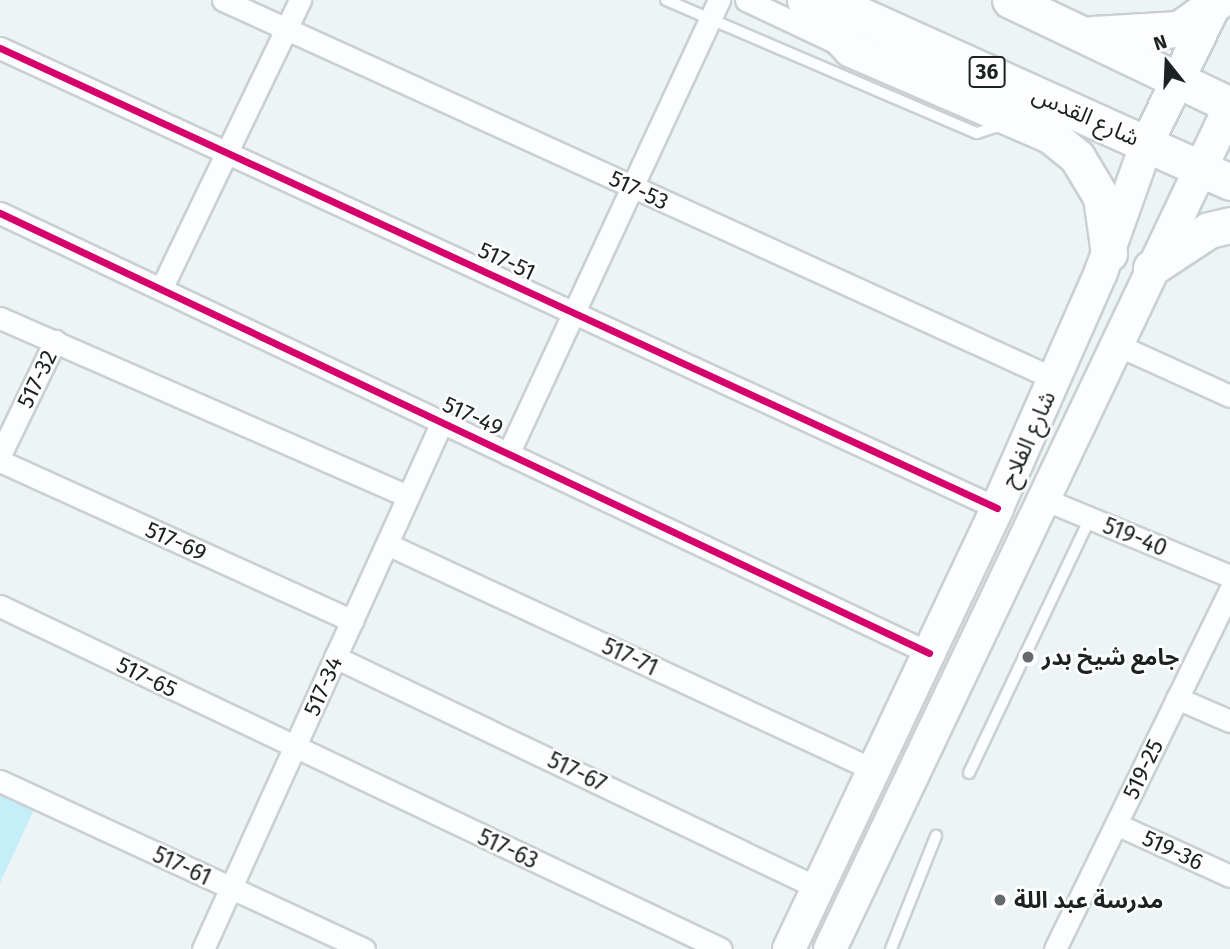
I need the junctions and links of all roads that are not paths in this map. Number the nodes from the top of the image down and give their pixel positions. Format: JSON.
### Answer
{"nodes":[{"id":1,"x":223,"y":0,"type":"edge"},
{"id":2,"x":300,"y":0,"type":"edge"},
{"id":3,"x":666,"y":0,"type":"edge"},
{"id":4,"x":719,"y":0,"type":"edge"},
{"id":5,"x":746,"y":0,"type":"edge"},
{"id":6,"x":805,"y":0,"type":"edge"},
{"id":7,"x":827,"y":0,"type":"edge"},
{"id":8,"x":1010,"y":0,"type":"edge"},
{"id":9,"x":1217,"y":1,"type":"edge"},
{"id":10,"x":709,"y":20,"type":"junction"},
{"id":11,"x":287,"y":29,"type":"junction"},
{"id":12,"x":1082,"y":34,"type":"junction"},
{"id":13,"x":0,"y":48,"type":"edge"},
{"id":14,"x":851,"y":49,"type":"junction"},
{"id":15,"x":1181,"y":82,"type":"junction"},
{"id":16,"x":1230,"y":106,"type":"edge"},
{"id":17,"x":1012,"y":118,"type":"junction"},
{"id":18,"x":1147,"y":143,"type":"junction"},
{"id":19,"x":228,"y":153,"type":"junction"},
{"id":20,"x":1216,"y":175,"type":"edge"},
{"id":21,"x":633,"y":187,"type":"junction"},
{"id":22,"x":0,"y":213,"type":"edge"},
{"id":23,"x":1230,"y":225,"type":"edge"},
{"id":24,"x":1109,"y":253,"type":"junction"},
{"id":25,"x":1151,"y":268,"type":"junction"},
{"id":26,"x":162,"y":289,"type":"junction"},
{"id":27,"x":575,"y":313,"type":"junction"},
{"id":28,"x":0,"y":318,"type":"edge"},
{"id":29,"x":55,"y":341,"type":"junction"},
{"id":30,"x":1113,"y":343,"type":"junction"},
{"id":31,"x":1055,"y":379,"type":"junction"},
{"id":32,"x":1230,"y":396,"type":"edge"},
{"id":33,"x":442,"y":422,"type":"junction"},
{"id":34,"x":508,"y":454,"type":"junction"},
{"id":35,"x":0,"y":455,"type":"edge"},
{"id":36,"x":0,"y":461,"type":"edge"},
{"id":37,"x":408,"y":496,"type":"junction"},
{"id":38,"x":1040,"y":497,"type":"junction"},
{"id":39,"x":997,"y":508,"type":"junction"},
{"id":40,"x":1090,"y":518,"type":"junction"},
{"id":41,"x":387,"y":544,"type":"junction"},
{"id":42,"x":1230,"y":576,"type":"edge"},
{"id":43,"x":1230,"y":590,"type":"edge"},
{"id":44,"x":0,"y":606,"type":"edge"},
{"id":45,"x":352,"y":621,"type":"junction"},
{"id":46,"x":929,"y":653,"type":"junction"},
{"id":47,"x":335,"y":657,"type":"junction"},
{"id":48,"x":1177,"y":698,"type":"junction"},
{"id":49,"x":1230,"y":721,"type":"edge"},
{"id":50,"x":294,"y":749,"type":"junction"},
{"id":51,"x":874,"y":769,"type":"junction"},
{"id":52,"x":969,"y":774,"type":"dead end"},
{"id":53,"x":0,"y":781,"type":"edge"},
{"id":54,"x":1116,"y":824,"type":"junction"},
{"id":55,"x":936,"y":836,"type":"dead end"},
{"id":56,"x":1230,"y":876,"type":"edge"},
{"id":57,"x":818,"y":888,"type":"junction"},
{"id":58,"x":230,"y":889,"type":"junction"},
{"id":59,"x":1060,"y":947,"type":"edge"},
{"id":60,"x":204,"y":949,"type":"edge"},
{"id":61,"x":364,"y":949,"type":"edge"},
{"id":62,"x":721,"y":949,"type":"edge"},
{"id":63,"x":789,"y":949,"type":"edge"},
{"id":64,"x":830,"y":949,"type":"edge"},
{"id":65,"x":891,"y":949,"type":"edge"}],
"edges":[{"from":1,"to":11,"type":"street","name":"517-53"},
{"from":2,"to":11,"type":"street"},
{"from":3,"to":10,"type":"lane"},
{"from":4,"to":10,"type":"street"},
{"from":5,"to":14,"type":"street"},
{"from":6,"to":14,"type":"main road"},
{"from":7,"to":18,"type":"main road","name":"شارع القدس","number":"36"},
{"from":8,"to":12,"type":"main road"},
{"from":9,"to":12,"type":"main road"},
{"from":9,"to":15,"type":"main road","name":"شارع الفلاح"},
{"from":10,"to":17,"type":"lane"},
{"from":10,"to":21,"type":"street"},
{"from":11,"to":19,"type":"street"},
{"from":11,"to":21,"type":"street","name":"517-53"},
{"from":12,"to":15,"type":"main road"},
{"from":13,"to":19,"type":"street","name":"517-51"},
{"from":14,"to":17,"type":"main road"},
{"from":15,"to":16,"type":"main road"},
{"from":15,"to":18,"type":"main road","name":"شارع الفلاح"},
{"from":16,"to":20,"type":"main road","name":"شارع الفلاح"},
{"from":17,"to":24,"type":"main road"},
{"from":18,"to":20,"type":"main road","name":"شارع القدس","number":"36"},
{"from":18,"to":24,"type":"main road","name":"شارع الفلاح"},
{"from":19,"to":26,"type":"street"},
{"from":19,"to":27,"type":"street","name":"517-51"},
{"from":20,"to":25,"type":"main road","name":"شارع الفلاح"},
{"from":21,"to":27,"type":"street"},
{"from":21,"to":31,"type":"street","name":"517-53"},
{"from":22,"to":26,"type":"street","name":"517-49"},
{"from":23,"to":25,"type":"main road"},
{"from":24,"to":31,"type":"main road","name":"شارع الفلاح"},
{"from":25,"to":30,"type":"main road","name":"شارع الفلاح"},
{"from":26,"to":33,"type":"street","name":"517-49"},
{"from":27,"to":34,"type":"street"},
{"from":27,"to":39,"type":"street","name":"517-51"},
{"from":28,"to":29,"type":"street"},
{"from":29,"to":35,"type":"street","name":"517-32"},
{"from":29,"to":37,"type":"street"},
{"from":30,"to":32,"type":"street"},
{"from":30,"to":38,"type":"main road","name":"شارع الفلاح"},
{"from":31,"to":39,"type":"main road","name":"شارع الفلاح"},
{"from":33,"to":34,"type":"street","name":"517-49"},
{"from":33,"to":37,"type":"street","name":"517-34"},
{"from":34,"to":46,"type":"street","name":"517-49"},
{"from":36,"to":45,"type":"street","name":"517-69"},
{"from":37,"to":41,"type":"street","name":"517-34"},
{"from":38,"to":40,"type":"street","name":"519-40"},
{"from":38,"to":64,"type":"main road","name":"شارع الفلاح"},
{"from":39,"to":46,"type":"main road","name":"شارع الفلاح"},
{"from":40,"to":42,"type":"street","name":"519-40"},
{"from":40,"to":52,"type":"lane"},
{"from":41,"to":45,"type":"street","name":"517-34"},
{"from":41,"to":51,"type":"street","name":"517-71"},
{"from":43,"to":48,"type":"street","name":"519-25"},
{"from":44,"to":50,"type":"street","name":"517-65"},
{"from":45,"to":47,"type":"street","name":"517-34"},
{"from":46,"to":51,"type":"main road","name":"شارع الفلاح"},
{"from":47,"to":50,"type":"street","name":"517-34"},
{"from":47,"to":57,"type":"street","name":"517-67"},
{"from":48,"to":49,"type":"street"},
{"from":48,"to":54,"type":"street","name":"519-25"},
{"from":50,"to":58,"type":"street","name":"517-34"},
{"from":50,"to":62,"type":"street","name":"517-63"},
{"from":51,"to":57,"type":"main road","name":"شارع الفلاح"},
{"from":53,"to":58,"type":"street","name":"517-61"},
{"from":54,"to":56,"type":"street","name":"519-36"},
{"from":54,"to":59,"type":"street","name":"519-25"},
{"from":55,"to":65,"type":"lane"},
{"from":57,"to":63,"type":"main road","name":"شارع الفلاح"},
{"from":58,"to":60,"type":"street","name":"517-34"},
{"from":58,"to":61,"type":"street","name":"517-61"}]}
